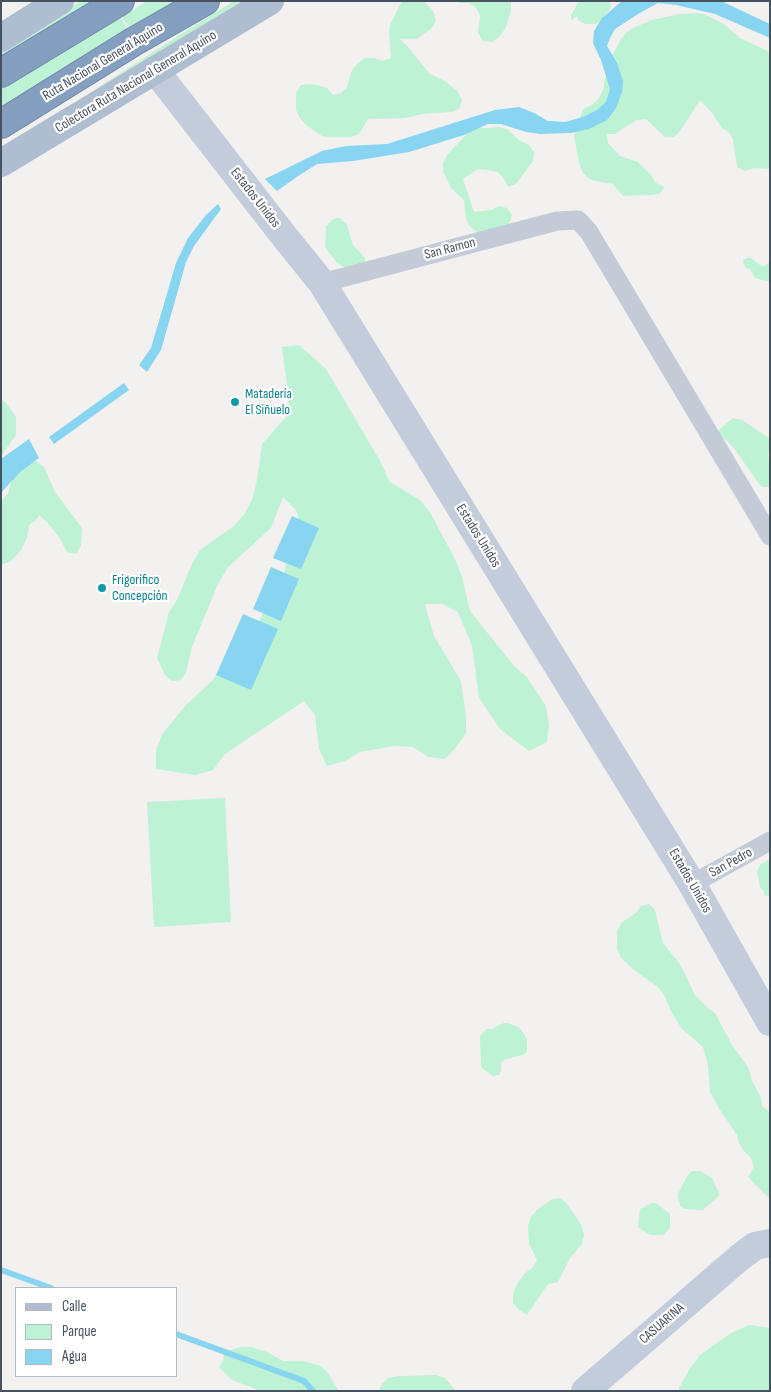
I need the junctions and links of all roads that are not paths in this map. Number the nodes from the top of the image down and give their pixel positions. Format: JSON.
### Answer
{"nodes":[{"id":1,"x":60,"y":1,"type":"edge"},
{"id":2,"x":120,"y":1,"type":"edge"},
{"id":3,"x":205,"y":1,"type":"edge"},
{"id":4,"x":270,"y":1,"type":"edge"},
{"id":5,"x":1,"y":38,"type":"edge"},
{"id":6,"x":155,"y":70,"type":"junction"},
{"id":7,"x":1,"y":73,"type":"edge"},
{"id":8,"x":1,"y":124,"type":"edge"},
{"id":9,"x":1,"y":164,"type":"edge"},
{"id":10,"x":322,"y":283,"type":"junction"},
{"id":11,"x":770,"y":536,"type":"edge"},
{"id":12,"x":770,"y":842,"type":"edge"},
{"id":13,"x":692,"y":884,"type":"junction"},
{"id":14,"x":770,"y":1022,"type":"edge"},
{"id":15,"x":770,"y":1243,"type":"edge"},
{"id":16,"x":585,"y":1391,"type":"edge"}],
"edges":[{"from":1,"to":5,"type":"main road"},
{"from":2,"to":7,"type":"highway"},
{"from":3,"to":8,"type":"highway","name":"Ruta Nacional General Aquino"},
{"from":4,"to":6,"type":"main road","name":"Colectora Ruta Nacional General Aquino"},
{"from":6,"to":9,"type":"main road","name":"Colectora Ruta Nacional General Aquino"},
{"from":6,"to":10,"type":"street","name":"Estados Unidos"},
{"from":10,"to":11,"type":"street","name":"San Ramon"},
{"from":10,"to":13,"type":"street","name":"Estados Unidos"},
{"from":12,"to":13,"type":"street","name":"San Pedro"},
{"from":13,"to":14,"type":"street","name":"Estados Unidos"},
{"from":15,"to":16,"type":"street","name":"CASUARINA"}]}
